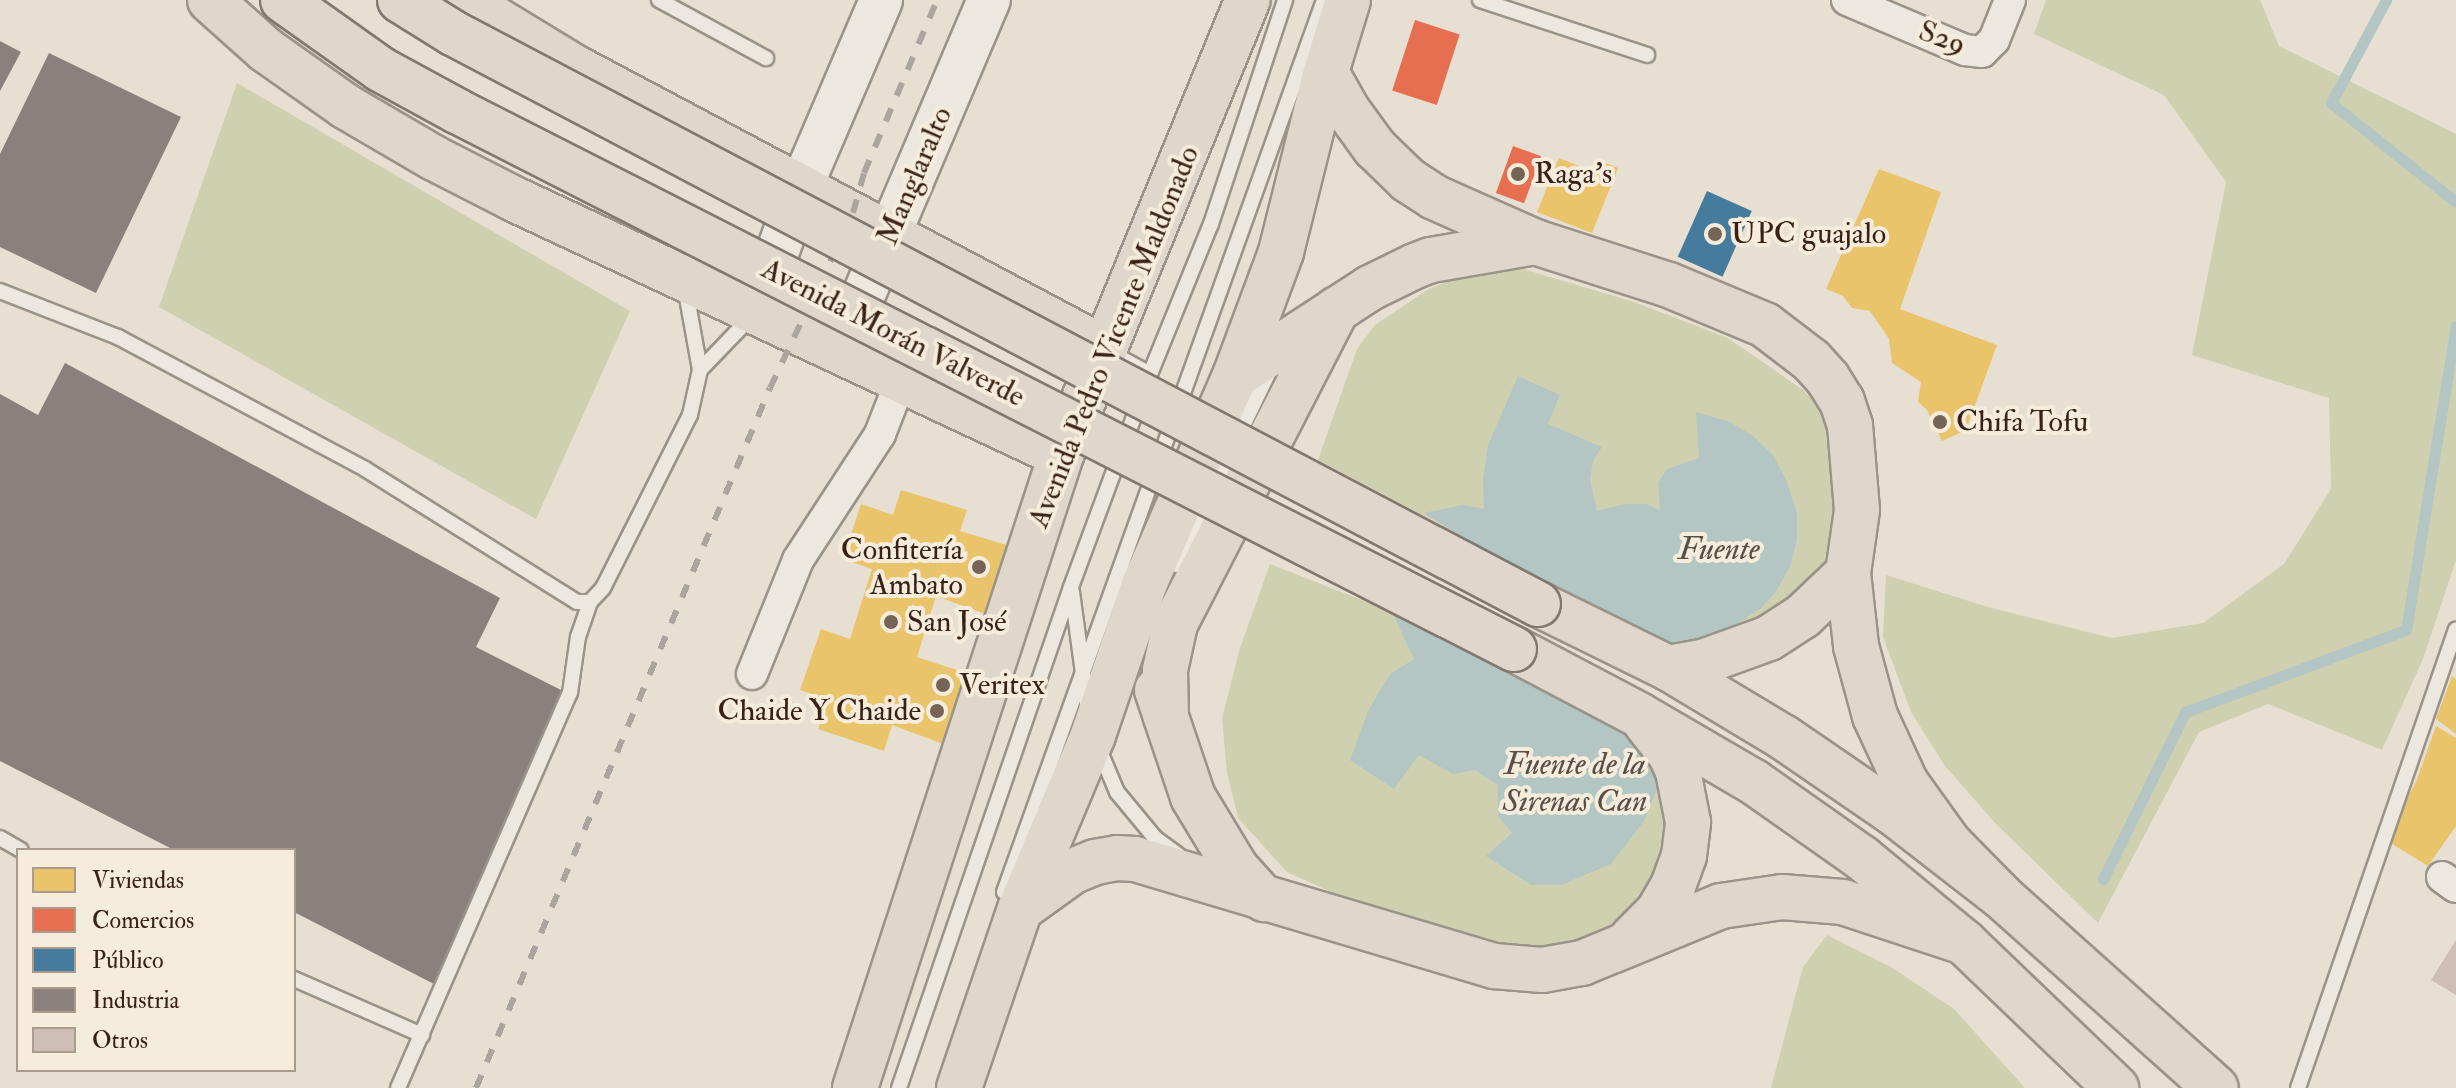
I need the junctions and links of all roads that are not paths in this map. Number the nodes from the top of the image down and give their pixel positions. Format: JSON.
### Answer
{"nodes":[{"id":1,"x":210,"y":0,"type":"edge"},
{"id":2,"x":283,"y":0,"type":"edge"},
{"id":3,"x":400,"y":0,"type":"edge"},
{"id":4,"x":464,"y":0,"type":"edge"},
{"id":5,"x":659,"y":0,"type":"edge"},
{"id":6,"x":881,"y":0,"type":"edge"},
{"id":7,"x":989,"y":0,"type":"edge"},
{"id":8,"x":1248,"y":0,"type":"edge"},
{"id":9,"x":1285,"y":0,"type":"edge"},
{"id":10,"x":1480,"y":0,"type":"edge"},
{"id":11,"x":1847,"y":0,"type":"edge"},
{"id":12,"x":2010,"y":0,"type":"edge"},
{"id":13,"x":1331,"y":3,"type":"edge"},
{"id":14,"x":1647,"y":55,"type":"dead end"},
{"id":15,"x":766,"y":58,"type":"dead end"},
{"id":16,"x":1326,"y":72,"type":"junction"},
{"id":17,"x":801,"y":187,"type":"junction"},
{"id":18,"x":1434,"y":197,"type":"junction"},
{"id":19,"x":891,"y":235,"type":"junction"},
{"id":20,"x":1535,"y":242,"type":"junction"},
{"id":21,"x":1431,"y":260,"type":"junction"},
{"id":22,"x":684,"y":278,"type":"junction"},
{"id":23,"x":0,"y":291,"type":"edge"},
{"id":24,"x":1337,"y":309,"type":"junction"},
{"id":25,"x":755,"y":313,"type":"junction"},
{"id":26,"x":1282,"y":345,"type":"junction"},
{"id":27,"x":1105,"y":349,"type":"junction"},
{"id":28,"x":840,"y":351,"type":"junction"},
{"id":29,"x":700,"y":370,"type":"junction"},
{"id":30,"x":1150,"y":374,"type":"junction"},
{"id":31,"x":1235,"y":376,"type":"junction"},
{"id":32,"x":901,"y":380,"type":"junction"},
{"id":33,"x":1061,"y":455,"type":"junction"},
{"id":34,"x":1848,"y":573,"type":"junction"},
{"id":35,"x":1071,"y":587,"type":"junction"},
{"id":36,"x":1153,"y":601,"type":"junction"},
{"id":37,"x":590,"y":602,"type":"junction"},
{"id":38,"x":2456,"y":629,"type":"edge"},
{"id":39,"x":1668,"y":668,"type":"junction"},
{"id":40,"x":1081,"y":670,"type":"junction"},
{"id":41,"x":752,"y":674,"type":"dead end"},
{"id":42,"x":1639,"y":715,"type":"junction"},
{"id":43,"x":1166,"y":717,"type":"junction"},
{"id":44,"x":1093,"y":735,"type":"junction"},
{"id":45,"x":0,"y":838,"type":"edge"},
{"id":46,"x":18,"y":848,"type":"edge"},
{"id":47,"x":2001,"y":896,"type":"junction"},
{"id":48,"x":1264,"y":899,"type":"junction"},
{"id":49,"x":1009,"y":909,"type":"junction"},
{"id":50,"x":1964,"y":942,"type":"junction"},
{"id":51,"x":1625,"y":943,"type":"junction"},
{"id":52,"x":296,"y":980,"type":"edge"},
{"id":53,"x":422,"y":1035,"type":"junction"},
{"id":54,"x":398,"y":1088,"type":"edge"},
{"id":55,"x":855,"y":1088,"type":"edge"},
{"id":56,"x":899,"y":1088,"type":"edge"},
{"id":57,"x":959,"y":1088,"type":"edge"},
{"id":58,"x":2116,"y":1088,"type":"edge"},
{"id":59,"x":2216,"y":1088,"type":"edge"},
{"id":60,"x":2298,"y":1088,"type":"edge"}],
"edges":[{"from":1,"to":22,"type":"main road"},
{"from":2,"to":42,"type":"main road","name":"Avenida Morán Valverde","bridge":true},
{"from":3,"to":39,"type":"main road","name":"Avenida Morán Valverde","bridge":true},
{"from":4,"to":17,"type":"main road"},
{"from":5,"to":15,"type":"lane"},
{"from":6,"to":17,"type":"main road"},
{"from":7,"to":19,"type":"main road","name":"Manglaralto"},
{"from":8,"to":27,"type":"main road","name":"Avenida Pedro Vicente Maldonado"},
{"from":9,"to":30,"type":"lane"},
{"from":10,"to":14,"type":"lane"},
{"from":11,"to":12,"type":"street","name":"S29"},
{"from":13,"to":16,"type":"main road"},
{"from":13,"to":40,"type":"lane"},
{"from":16,"to":18,"type":"main road"},
{"from":16,"to":31,"type":"main road"},
{"from":17,"to":19,"type":"main road"},
{"from":17,"to":25,"type":"main road"},
{"from":18,"to":20,"type":"main road"},
{"from":18,"to":21,"type":"main road"},
{"from":19,"to":27,"type":"main road"},
{"from":19,"to":28,"type":"main road","name":"Manglaralto"},
{"from":20,"to":21,"type":"main road"},
{"from":20,"to":34,"type":"main road"},
{"from":21,"to":24,"type":"main road"},
{"from":22,"to":25,"type":"main road"},
{"from":22,"to":29,"type":"lane"},
{"from":23,"to":37,"type":"lane"},
{"from":24,"to":26,"type":"main road"},
{"from":24,"to":43,"type":"main road"},
{"from":25,"to":28,"type":"main road"},
{"from":25,"to":29,"type":"lane"},
{"from":26,"to":31,"type":"main road"},
{"from":26,"to":36,"type":"lane"},
{"from":27,"to":30,"type":"lane"},
{"from":27,"to":33,"type":"main road","name":"Avenida Pedro Vicente Maldonado"},
{"from":28,"to":32,"type":"main road"},
{"from":29,"to":37,"type":"lane"},
{"from":30,"to":35,"type":"lane"},
{"from":31,"to":36,"type":"main road"},
{"from":32,"to":33,"type":"main road"},
{"from":32,"to":41,"type":"street"},
{"from":33,"to":55,"type":"main road","name":"Avenida Pedro Vicente Maldonado"},
{"from":34,"to":39,"type":"main road"},
{"from":34,"to":47,"type":"main road"},
{"from":35,"to":40,"type":"lane"},
{"from":35,"to":56,"type":"lane"},
{"from":36,"to":43,"type":"main road"},
{"from":36,"to":44,"type":"main road"},
{"from":37,"to":53,"type":"lane"},
{"from":38,"to":60,"type":"lane"},
{"from":39,"to":47,"type":"main road","name":"Avenida Morán Valverde"},
{"from":40,"to":44,"type":"lane"},
{"from":40,"to":49,"type":"lane"},
{"from":42,"to":50,"type":"main road","name":"Avenida Morán Valverde"},
{"from":42,"to":51,"type":"main road"},
{"from":43,"to":48,"type":"main road"},
{"from":44,"to":48,"type":"lane"},
{"from":44,"to":49,"type":"main road"},
{"from":45,"to":46,"type":"lane"},
{"from":47,"to":59,"type":"main road"},
{"from":48,"to":49,"type":"main road"},
{"from":48,"to":51,"type":"main road"},
{"from":49,"to":57,"type":"main road"},
{"from":50,"to":51,"type":"main road"},
{"from":50,"to":58,"type":"main road","name":"Avenida Morán Valverde"},
{"from":52,"to":53,"type":"lane"},
{"from":53,"to":54,"type":"lane"}]}
